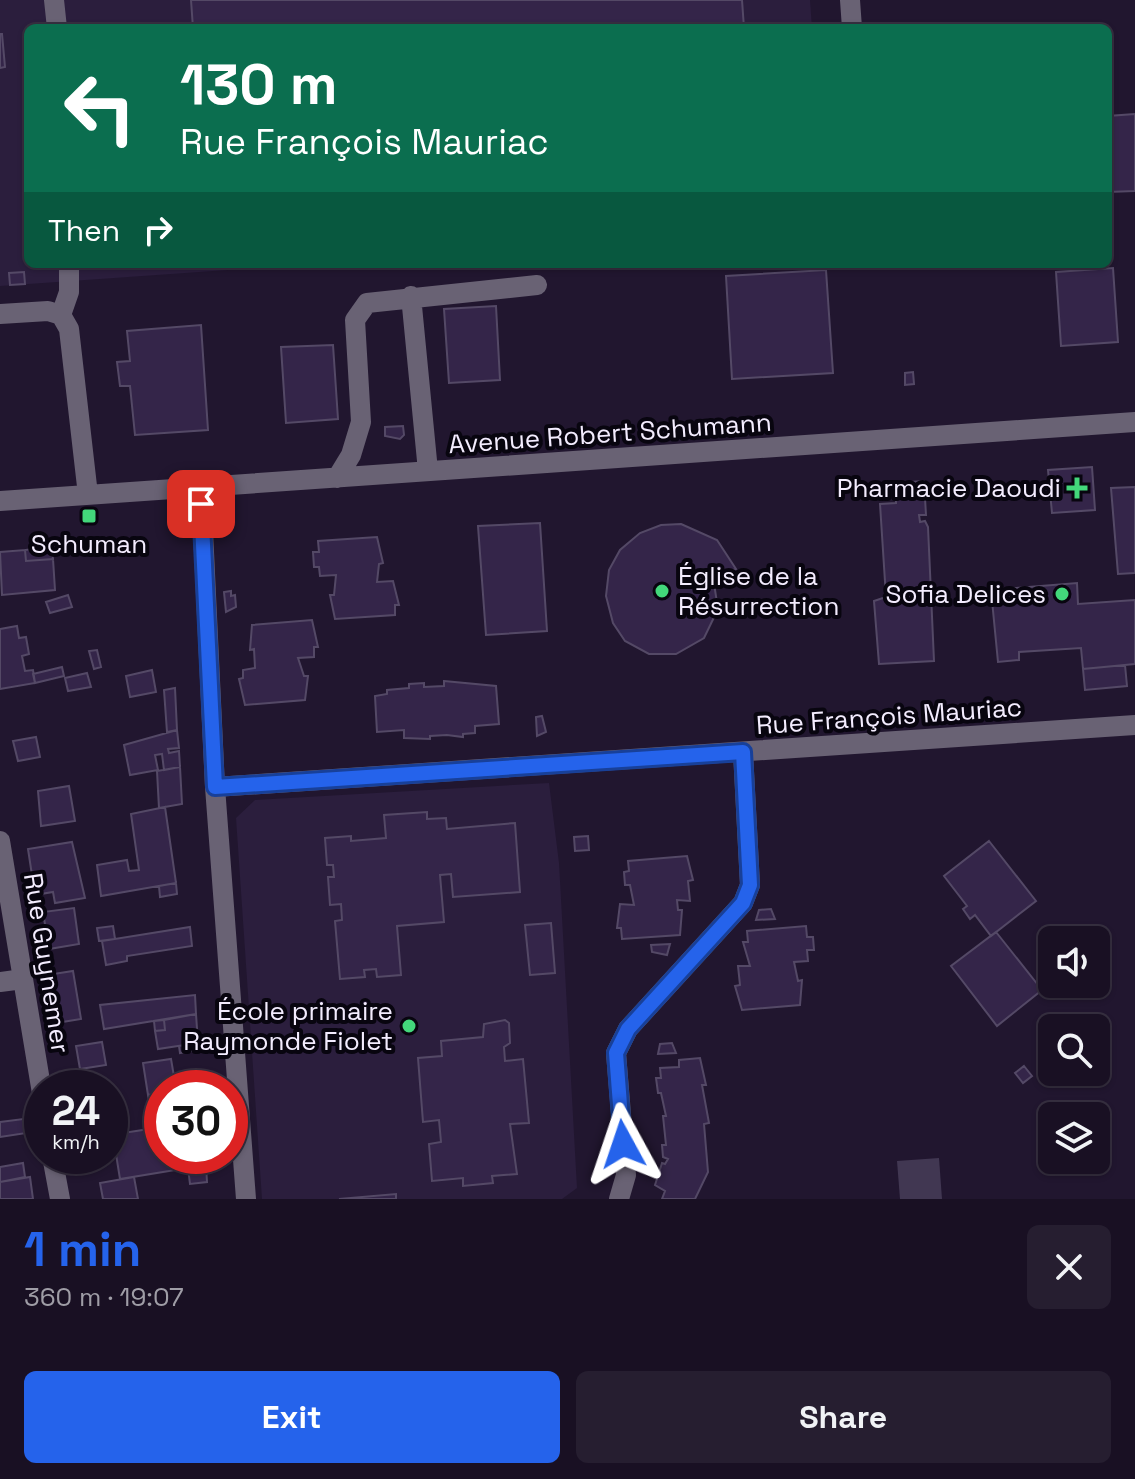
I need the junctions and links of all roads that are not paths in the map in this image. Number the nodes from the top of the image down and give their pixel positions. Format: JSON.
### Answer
{"nodes":[{"id":1,"x":54,"y":0,"type":"edge"},
{"id":2,"x":850,"y":0,"type":"edge"},
{"id":3,"x":57,"y":24,"type":"edge"},
{"id":4,"x":852,"y":24,"type":"edge"},
{"id":5,"x":69,"y":268,"type":"edge"},
{"id":6,"x":537,"y":285,"type":"dead end"},
{"id":7,"x":411,"y":296,"type":"junction"},
{"id":8,"x":0,"y":314,"type":"edge"},
{"id":9,"x":61,"y":315,"type":"junction"},
{"id":10,"x":1135,"y":422,"type":"edge"},
{"id":11,"x":428,"y":471,"type":"junction"},
{"id":12,"x":337,"y":478,"type":"junction"},
{"id":13,"x":201,"y":488,"type":"junction"},
{"id":14,"x":88,"y":495,"type":"junction"},
{"id":15,"x":0,"y":501,"type":"edge"},
{"id":16,"x":1135,"y":725,"type":"edge"},
{"id":17,"x":743,"y":752,"type":"junction"},
{"id":18,"x":215,"y":787,"type":"junction"},
{"id":19,"x":0,"y":841,"type":"edge"},
{"id":20,"x":23,"y":979,"type":"junction"},
{"id":21,"x":0,"y":982,"type":"edge"},
{"id":22,"x":38,"y":1070,"type":"edge"},
{"id":23,"x":55,"y":1174,"type":"edge"},
{"id":24,"x":60,"y":1199,"type":"edge"},
{"id":25,"x":246,"y":1199,"type":"edge"},
{"id":26,"x":619,"y":1199,"type":"edge"}],
"edges":[{"from":1,"to":3,"type":"street"},
{"from":2,"to":4,"type":"street"},
{"from":5,"to":9,"type":"street"},
{"from":6,"to":7,"type":"street"},
{"from":7,"to":11,"type":"street"},
{"from":7,"to":12,"type":"street"},
{"from":8,"to":9,"type":"street"},
{"from":9,"to":14,"type":"street"},
{"from":10,"to":11,"type":"street","name":"Avenue Robert Schumann"},
{"from":11,"to":12,"type":"street","name":"Avenue Robert Schumann"},
{"from":12,"to":13,"type":"street","name":"Avenue Robert Schumann"},
{"from":13,"to":14,"type":"street","name":"Avenue Robert Schumann"},
{"from":13,"to":18,"type":"street"},
{"from":14,"to":15,"type":"street","name":"Avenue Robert Schumann"},
{"from":16,"to":17,"type":"street","name":"Rue François Mauriac"},
{"from":17,"to":18,"type":"street","name":"Rue François Mauriac"},
{"from":17,"to":26,"type":"street"},
{"from":18,"to":25,"type":"street"},
{"from":19,"to":20,"type":"street","name":"Rue Guynemer"},
{"from":20,"to":21,"type":"street"},
{"from":20,"to":22,"type":"street","name":"Rue Guynemer"},
{"from":23,"to":24,"type":"street"}]}
